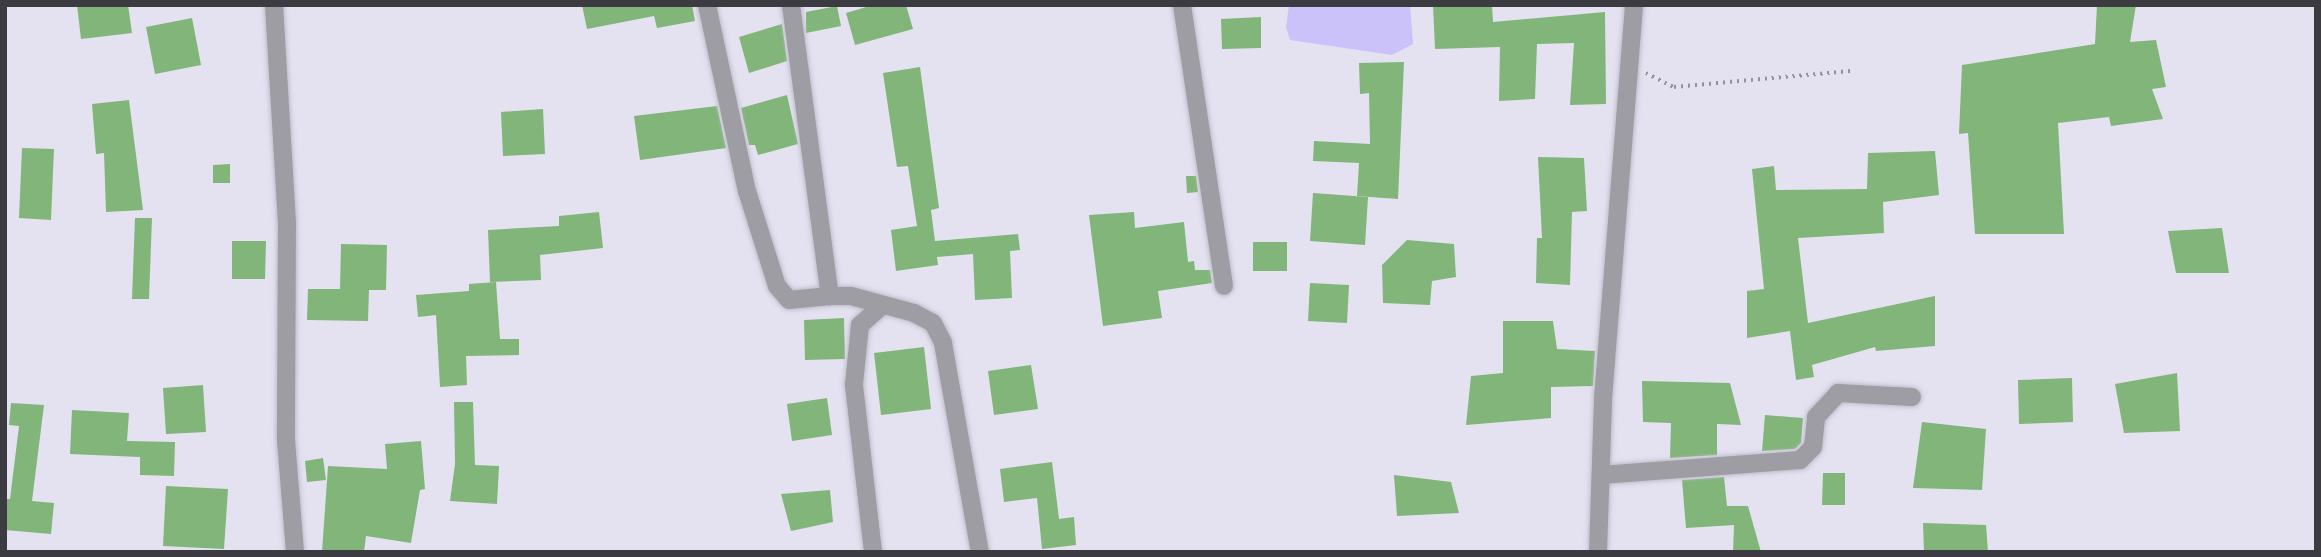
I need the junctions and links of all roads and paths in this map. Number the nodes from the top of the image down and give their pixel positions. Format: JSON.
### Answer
{"nodes":[{"id":1,"x":274,"y":5,"type":"edge"},
{"id":2,"x":707,"y":5,"type":"edge"},
{"id":3,"x":791,"y":5,"type":"edge"},
{"id":4,"x":1182,"y":5,"type":"edge"},
{"id":5,"x":1634,"y":5,"type":"edge"},
{"id":6,"x":1632,"y":66,"type":"junction"},
{"id":7,"x":1850,"y":71,"type":"dead end"},
{"id":8,"x":1224,"y":286,"type":"dead end"},
{"id":9,"x":830,"y":296,"type":"junction"},
{"id":10,"x":883,"y":305,"type":"junction"},
{"id":11,"x":1912,"y":397,"type":"dead end"},
{"id":12,"x":1601,"y":475,"type":"junction"},
{"id":13,"x":295,"y":552,"type":"edge"},
{"id":14,"x":873,"y":552,"type":"edge"},
{"id":15,"x":981,"y":552,"type":"edge"},
{"id":16,"x":1598,"y":552,"type":"edge"}],
"edges":[{"from":1,"to":13,"type":"street"},
{"from":2,"to":9,"type":"street"},
{"from":3,"to":9,"type":"street"},
{"from":4,"to":8,"type":"street"},
{"from":5,"to":6,"type":"street"},
{"from":6,"to":7,"type":"path"},
{"from":6,"to":12,"type":"street"},
{"from":9,"to":10,"type":"street"},
{"from":10,"to":14,"type":"street"},
{"from":10,"to":15,"type":"street"},
{"from":11,"to":12,"type":"street"},
{"from":12,"to":16,"type":"street"}]}
